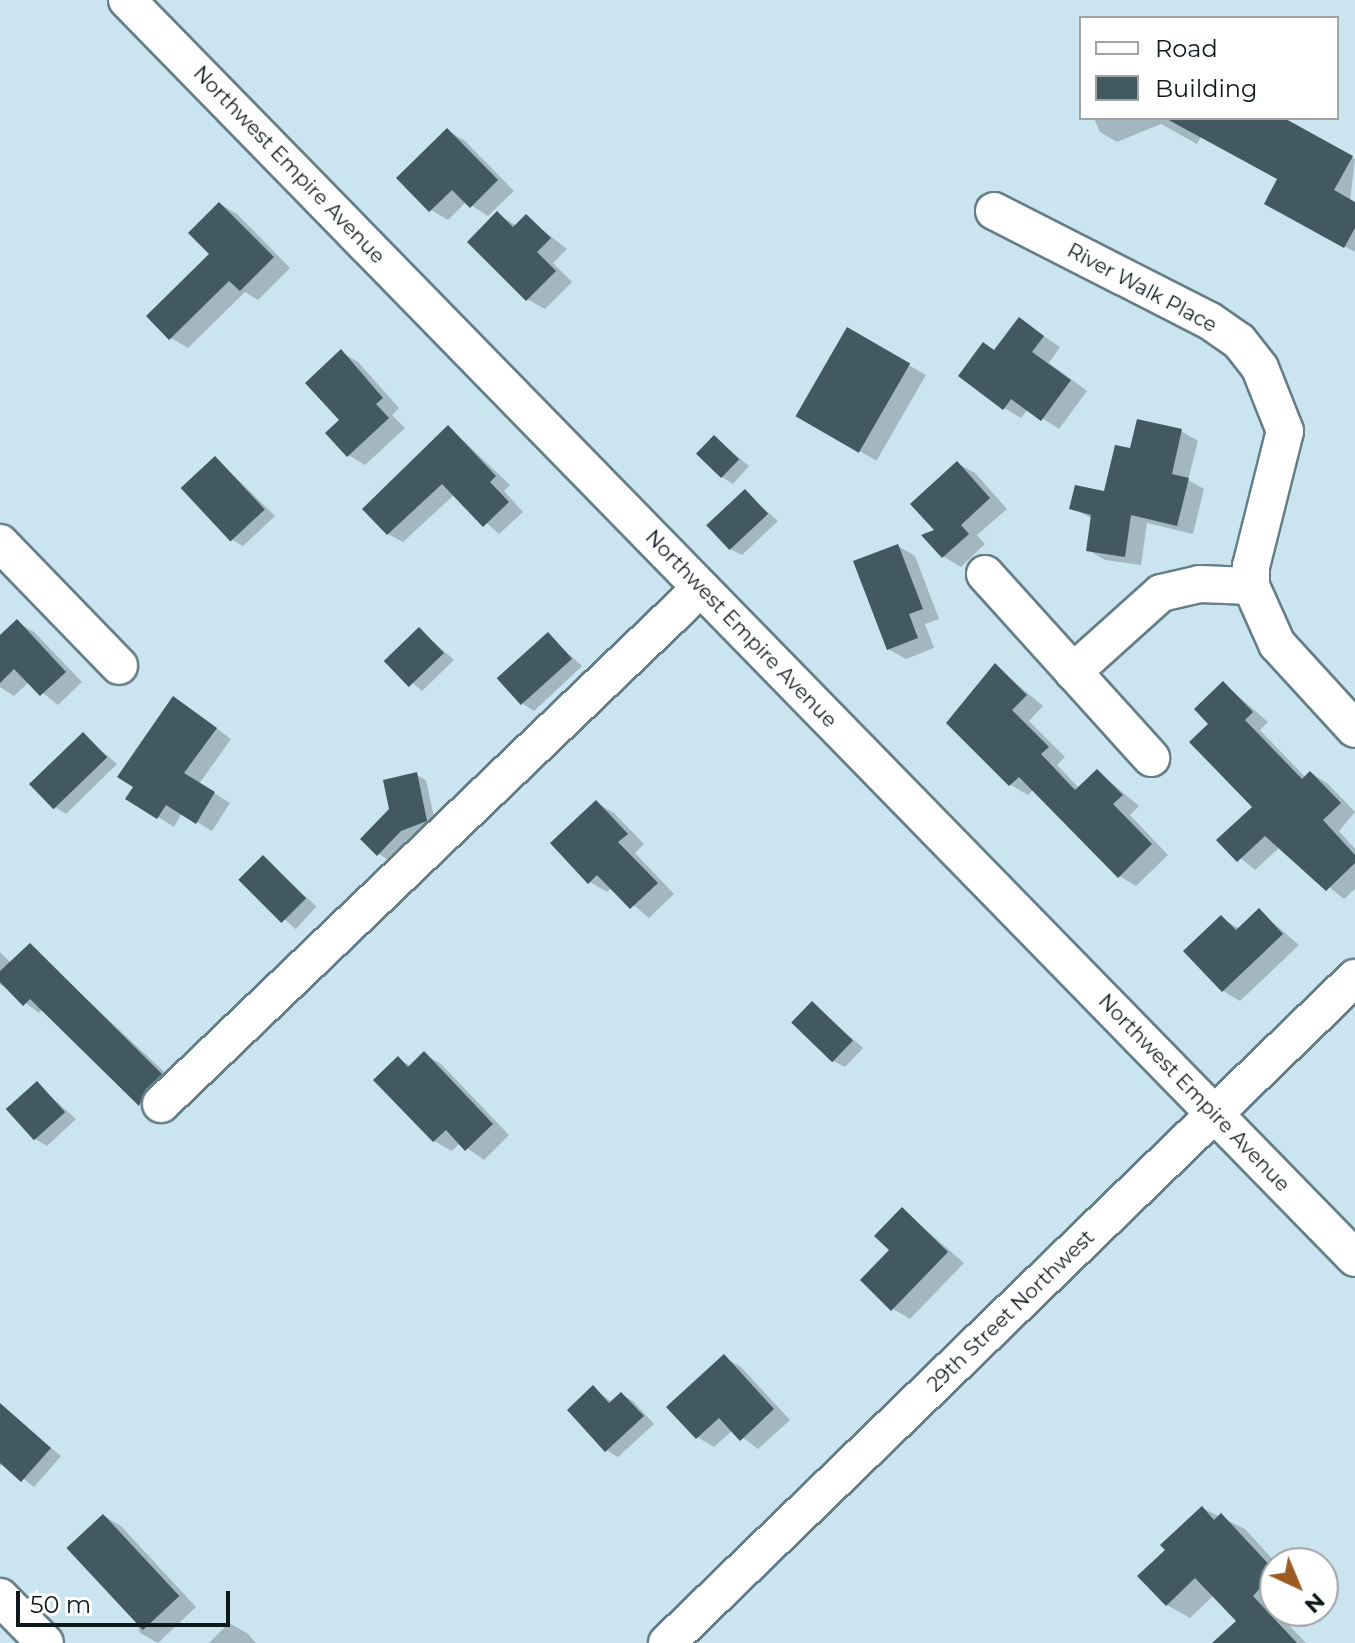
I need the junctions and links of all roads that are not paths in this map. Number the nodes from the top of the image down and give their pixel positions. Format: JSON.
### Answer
{"nodes":[{"id":1,"x":127,"y":0,"type":"edge"},
{"id":2,"x":994,"y":211,"type":"dead end"},
{"id":3,"x":0,"y":543,"type":"edge"},
{"id":4,"x":985,"y":574,"type":"dead end"},
{"id":5,"x":1251,"y":586,"type":"junction"},
{"id":6,"x":701,"y":588,"type":"junction"},
{"id":7,"x":119,"y":666,"type":"dead end"},
{"id":8,"x":1073,"y":672,"type":"junction"},
{"id":9,"x":1355,"y":729,"type":"edge"},
{"id":10,"x":1151,"y":758,"type":"dead end"},
{"id":11,"x":1355,"y":978,"type":"edge"},
{"id":12,"x":161,"y":1104,"type":"dead end"},
{"id":13,"x":1215,"y":1114,"type":"junction"},
{"id":14,"x":1355,"y":1258,"type":"edge"},
{"id":15,"x":0,"y":1597,"type":"edge"},
{"id":16,"x":45,"y":1643,"type":"edge"},
{"id":17,"x":667,"y":1643,"type":"edge"}],
"edges":[{"from":1,"to":6,"type":"street","name":"Northwest Empire Avenue"},
{"from":2,"to":5,"type":"street","name":"River Walk Place"},
{"from":3,"to":7,"type":"street"},
{"from":4,"to":8,"type":"street"},
{"from":5,"to":8,"type":"street"},
{"from":5,"to":9,"type":"street"},
{"from":6,"to":12,"type":"street"},
{"from":6,"to":13,"type":"street","name":"Northwest Empire Avenue"},
{"from":8,"to":10,"type":"street"},
{"from":11,"to":13,"type":"street","name":"29th Street Northwest"},
{"from":13,"to":14,"type":"street","name":"Northwest Empire Avenue"},
{"from":13,"to":17,"type":"street","name":"29th Street Northwest"},
{"from":15,"to":16,"type":"street"}]}
